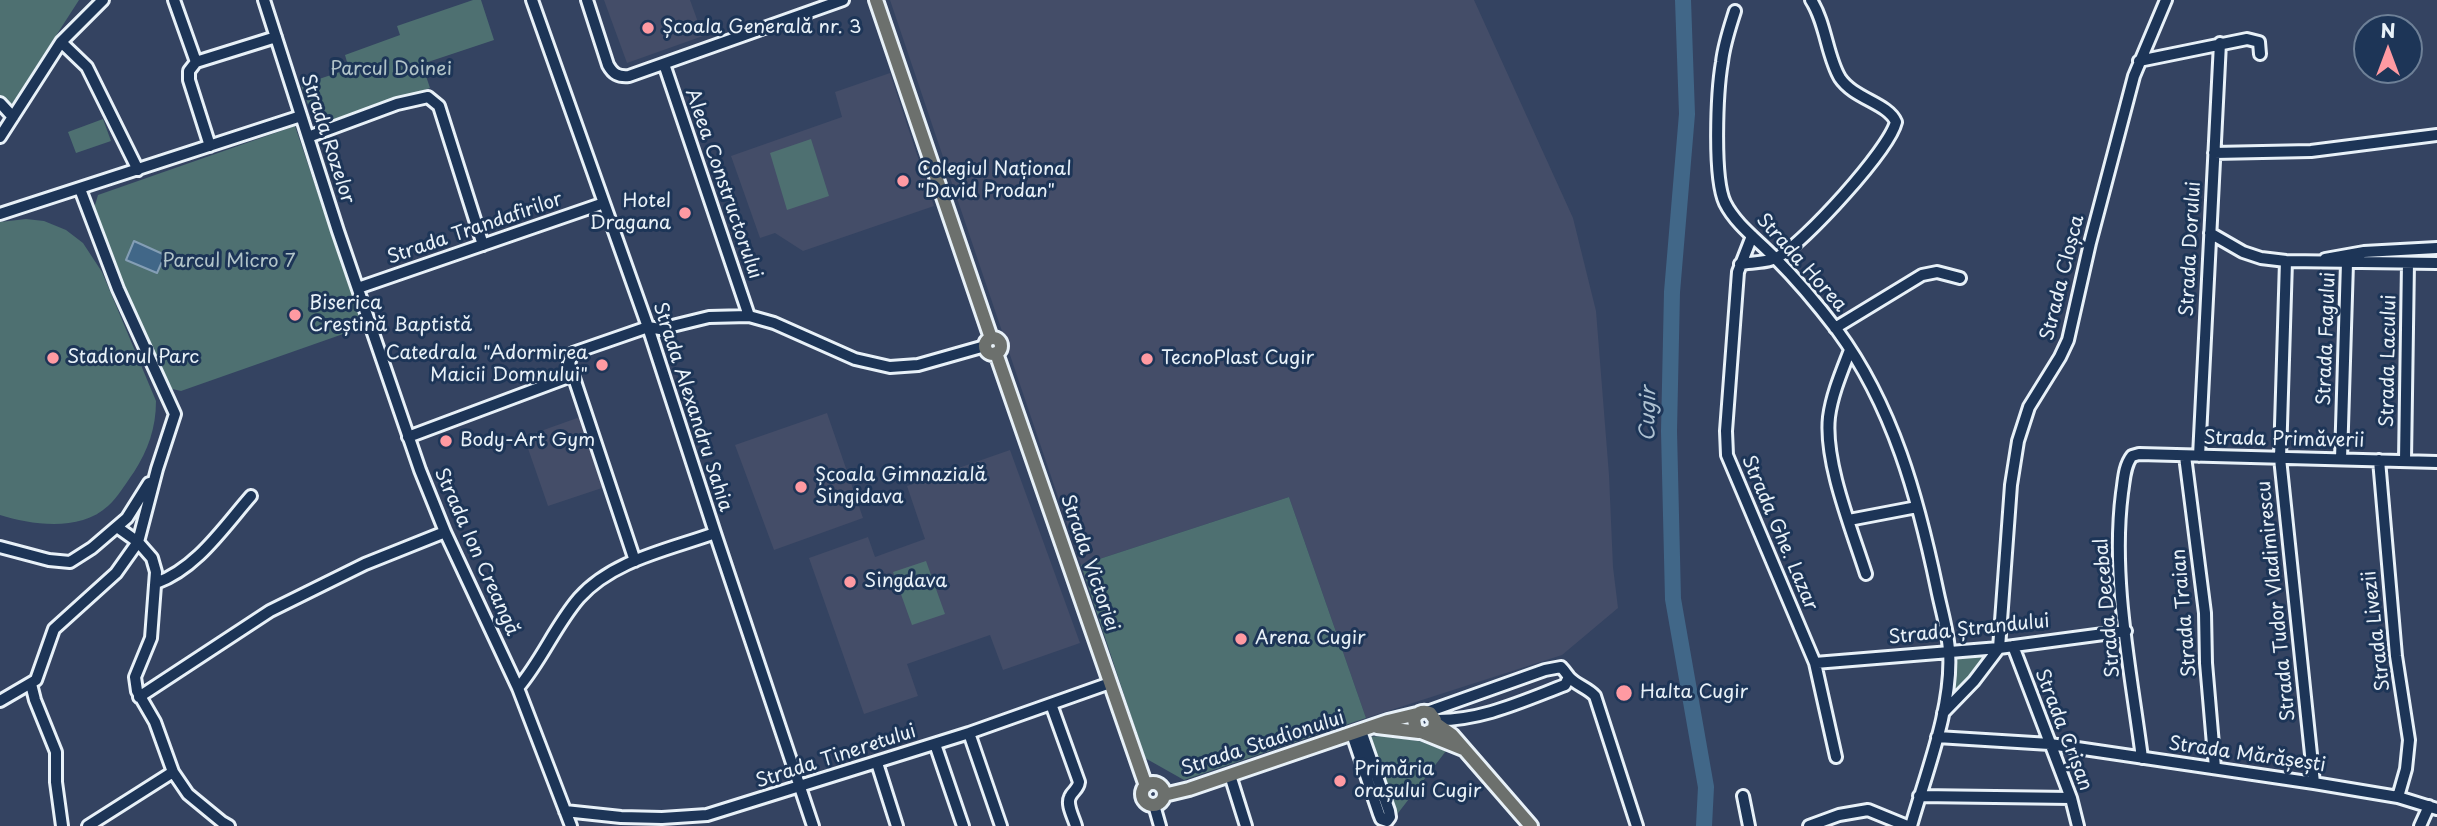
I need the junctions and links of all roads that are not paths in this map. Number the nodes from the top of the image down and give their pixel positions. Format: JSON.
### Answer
{"nodes":[{"id":1,"x":103,"y":0,"type":"edge"},
{"id":2,"x":174,"y":0,"type":"edge"},
{"id":3,"x":264,"y":0,"type":"edge"},
{"id":4,"x":532,"y":0,"type":"edge"},
{"id":5,"x":587,"y":0,"type":"edge"},
{"id":6,"x":843,"y":0,"type":"edge"},
{"id":7,"x":876,"y":0,"type":"edge"},
{"id":8,"x":1811,"y":0,"type":"edge"},
{"id":9,"x":2166,"y":0,"type":"edge"},
{"id":10,"x":1735,"y":11,"type":"dead end"},
{"id":11,"x":276,"y":37,"type":"junction"},
{"id":12,"x":61,"y":42,"type":"junction"},
{"id":13,"x":2220,"y":43,"type":"junction"},
{"id":14,"x":2260,"y":54,"type":"dead end"},
{"id":15,"x":2140,"y":61,"type":"junction"},
{"id":16,"x":196,"y":62,"type":"junction"},
{"id":17,"x":664,"y":64,"type":"junction"},
{"id":18,"x":0,"y":103,"type":"edge"},
{"id":19,"x":301,"y":116,"type":"junction"},
{"id":20,"x":13,"y":117,"type":"junction"},
{"id":21,"x":2437,"y":135,"type":"edge"},
{"id":22,"x":0,"y":137,"type":"edge"},
{"id":23,"x":308,"y":137,"type":"junction"},
{"id":24,"x":210,"y":146,"type":"junction"},
{"id":25,"x":2214,"y":153,"type":"junction"},
{"id":26,"x":138,"y":170,"type":"junction"},
{"id":27,"x":80,"y":190,"type":"junction"},
{"id":28,"x":604,"y":203,"type":"junction"},
{"id":29,"x":0,"y":214,"type":"edge"},
{"id":30,"x":2210,"y":233,"type":"junction"},
{"id":31,"x":1752,"y":236,"type":"junction"},
{"id":32,"x":483,"y":245,"type":"junction"},
{"id":33,"x":2437,"y":248,"type":"edge"},
{"id":34,"x":1776,"y":259,"type":"junction"},
{"id":35,"x":2286,"y":261,"type":"junction"},
{"id":36,"x":2318,"y":262,"type":"junction"},
{"id":37,"x":2347,"y":262,"type":"junction"},
{"id":38,"x":2408,"y":263,"type":"junction"},
{"id":39,"x":2437,"y":263,"type":"edge"},
{"id":40,"x":1740,"y":264,"type":"junction"},
{"id":41,"x":1960,"y":278,"type":"dead end"},
{"id":42,"x":358,"y":288,"type":"junction"},
{"id":43,"x":749,"y":316,"type":"junction"},
{"id":44,"x":648,"y":327,"type":"junction"},
{"id":45,"x":1835,"y":328,"type":"junction"},
{"id":46,"x":991,"y":346,"type":"junction"},
{"id":47,"x":1850,"y":350,"type":"junction"},
{"id":48,"x":571,"y":376,"type":"junction"},
{"id":49,"x":408,"y":437,"type":"junction"},
{"id":50,"x":2132,"y":456,"type":"joint"},
{"id":51,"x":2185,"y":456,"type":"junction"},
{"id":52,"x":2199,"y":456,"type":"junction"},
{"id":53,"x":2280,"y":458,"type":"junction"},
{"id":54,"x":2341,"y":459,"type":"junction"},
{"id":55,"x":2379,"y":460,"type":"junction"},
{"id":56,"x":2405,"y":460,"type":"junction"},
{"id":57,"x":2437,"y":462,"type":"edge"},
{"id":58,"x":157,"y":470,"type":"junction"},
{"id":59,"x":251,"y":496,"type":"dead end"},
{"id":60,"x":1917,"y":507,"type":"junction"},
{"id":61,"x":1849,"y":520,"type":"junction"},
{"id":62,"x":117,"y":527,"type":"junction"},
{"id":63,"x":445,"y":532,"type":"junction"},
{"id":64,"x":715,"y":533,"type":"junction"},
{"id":65,"x":138,"y":542,"type":"junction"},
{"id":66,"x":0,"y":547,"type":"edge"},
{"id":67,"x":635,"y":561,"type":"junction"},
{"id":68,"x":1866,"y":574,"type":"dead end"},
{"id":69,"x":156,"y":583,"type":"junction"},
{"id":70,"x":2126,"y":631,"type":"junction"},
{"id":71,"x":2013,"y":646,"type":"junction"},
{"id":72,"x":1999,"y":648,"type":"junction"},
{"id":73,"x":1949,"y":651,"type":"junction"},
{"id":74,"x":1815,"y":663,"type":"junction"},
{"id":75,"x":1569,"y":677,"type":"junction"},
{"id":76,"x":1110,"y":683,"type":"junction"},
{"id":77,"x":31,"y":684,"type":"junction"},
{"id":78,"x":517,"y":688,"type":"junction"},
{"id":79,"x":139,"y":697,"type":"junction"},
{"id":80,"x":0,"y":701,"type":"edge"},
{"id":81,"x":1051,"y":704,"type":"junction"},
{"id":82,"x":1944,"y":713,"type":"junction"},
{"id":83,"x":1427,"y":722,"type":"junction"},
{"id":84,"x":1362,"y":731,"type":"junction"},
{"id":85,"x":969,"y":733,"type":"junction"},
{"id":86,"x":1937,"y":737,"type":"junction"},
{"id":87,"x":935,"y":744,"type":"junction"},
{"id":88,"x":2050,"y":744,"type":"junction"},
{"id":89,"x":1836,"y":757,"type":"dead end"},
{"id":90,"x":2142,"y":758,"type":"junction"},
{"id":91,"x":877,"y":763,"type":"junction"},
{"id":92,"x":2215,"y":768,"type":"junction"},
{"id":93,"x":173,"y":772,"type":"junction"},
{"id":94,"x":1230,"y":775,"type":"junction"},
{"id":95,"x":2314,"y":783,"type":"junction"},
{"id":96,"x":1146,"y":786,"type":"junction"},
{"id":97,"x":801,"y":787,"type":"junction"},
{"id":98,"x":1164,"y":795,"type":"junction"},
{"id":99,"x":1742,"y":796,"type":"dead end"},
{"id":100,"x":1919,"y":796,"type":"junction"},
{"id":101,"x":2399,"y":797,"type":"junction"},
{"id":102,"x":2071,"y":798,"type":"junction"},
{"id":103,"x":1154,"y":805,"type":"junction"},
{"id":104,"x":2433,"y":808,"type":"edge"},
{"id":105,"x":565,"y":811,"type":"junction"},
{"id":106,"x":1384,"y":812,"type":"dead end"},
{"id":107,"x":663,"y":822,"type":"edge"},
{"id":108,"x":62,"y":826,"type":"edge"},
{"id":109,"x":88,"y":826,"type":"edge"},
{"id":110,"x":229,"y":826,"type":"edge"},
{"id":111,"x":571,"y":826,"type":"edge"},
{"id":112,"x":813,"y":826,"type":"edge"},
{"id":113,"x":897,"y":826,"type":"edge"},
{"id":114,"x":963,"y":826,"type":"edge"},
{"id":115,"x":1000,"y":826,"type":"edge"},
{"id":116,"x":1076,"y":826,"type":"edge"},
{"id":117,"x":1160,"y":826,"type":"edge"},
{"id":118,"x":1246,"y":826,"type":"edge"},
{"id":119,"x":1531,"y":826,"type":"edge"},
{"id":120,"x":1637,"y":826,"type":"edge"},
{"id":121,"x":1749,"y":826,"type":"edge"},
{"id":122,"x":1809,"y":826,"type":"edge"},
{"id":123,"x":1909,"y":826,"type":"edge"},
{"id":124,"x":2078,"y":826,"type":"edge"},
{"id":125,"x":2420,"y":826,"type":"edge"}],
"edges":[{"from":1,"to":12,"type":"street"},
{"from":2,"to":16,"type":"street"},
{"from":3,"to":11,"type":"street","name":"Strada Rozelor"},
{"from":4,"to":28,"type":"street","name":"Strada Alexandru Sahia"},
{"from":5,"to":17,"type":"street"},
{"from":6,"to":17,"type":"street"},
{"from":7,"to":46,"type":"main road","name":"Strada Victoriei"},
{"from":8,"to":34,"type":"street"},
{"from":9,"to":15,"type":"street","name":"Strada Cloșca"},
{"from":10,"to":31,"type":"street","name":"Strada Horea"},
{"from":11,"to":16,"type":"street"},
{"from":11,"to":19,"type":"street","name":"Strada Rozelor"},
{"from":12,"to":20,"type":"street"},
{"from":12,"to":26,"type":"street"},
{"from":13,"to":14,"type":"street"},
{"from":13,"to":15,"type":"street"},
{"from":13,"to":25,"type":"street","name":"Strada Dorului"},
{"from":15,"to":72,"type":"street","name":"Strada Cloșca"},
{"from":16,"to":24,"type":"street"},
{"from":17,"to":43,"type":"street","name":"Aleea Constructorului"},
{"from":18,"to":20,"type":"street"},
{"from":19,"to":23,"type":"street","name":"Strada Rozelor"},
{"from":19,"to":24,"type":"street"},
{"from":20,"to":22,"type":"street"},
{"from":21,"to":25,"type":"street"},
{"from":23,"to":32,"type":"street"},
{"from":23,"to":42,"type":"street","name":"Strada Rozelor"},
{"from":24,"to":26,"type":"street"},
{"from":25,"to":30,"type":"street","name":"Strada Dorului"},
{"from":26,"to":27,"type":"street"},
{"from":27,"to":29,"type":"street"},
{"from":27,"to":58,"type":"street"},
{"from":28,"to":32,"type":"street","name":"Strada Trandafirilor"},
{"from":28,"to":44,"type":"street","name":"Strada Alexandru Sahia"},
{"from":30,"to":35,"type":"street"},
{"from":30,"to":52,"type":"street","name":"Strada Dorului"},
{"from":31,"to":34,"type":"street","name":"Strada Horea"},
{"from":31,"to":40,"type":"street","name":"Strada Ghe. Lazar"},
{"from":32,"to":42,"type":"street","name":"Strada Trandafirilor"},
{"from":33,"to":36,"type":"street"},
{"from":34,"to":40,"type":"street"},
{"from":34,"to":45,"type":"street","name":"Strada Horea"},
{"from":35,"to":36,"type":"street"},
{"from":35,"to":53,"type":"street","name":"Strada Tudor Vladimirescu"},
{"from":36,"to":37,"type":"street"},
{"from":37,"to":38,"type":"street"},
{"from":37,"to":54,"type":"street","name":"Strada Fagului"},
{"from":38,"to":39,"type":"street"},
{"from":38,"to":56,"type":"street","name":"Strada Lacului"},
{"from":40,"to":74,"type":"street","name":"Strada Ghe. Lazar"},
{"from":41,"to":45,"type":"street"},
{"from":42,"to":49,"type":"street","name":"Strada Ion Creangă"},
{"from":43,"to":44,"type":"street"},
{"from":43,"to":46,"type":"street"},
{"from":44,"to":48,"type":"street"},
{"from":44,"to":64,"type":"street","name":"Strada Alexandru Sahia"},
{"from":45,"to":47,"type":"street","name":"Strada Horea"},
{"from":46,"to":76,"type":"main road","name":"Strada Victoriei"},
{"from":47,"to":60,"type":"street","name":"Strada Horea"},
{"from":47,"to":61,"type":"street"},
{"from":48,"to":49,"type":"street"},
{"from":48,"to":67,"type":"street"},
{"from":49,"to":63,"type":"street","name":"Strada Ion Creangă"},
{"from":50,"to":51,"type":"street","name":"Strada Primăverii"},
{"from":50,"to":70,"type":"street","name":"Strada Decebal"},
{"from":51,"to":52,"type":"street","name":"Strada Primăverii"},
{"from":51,"to":92,"type":"street","name":"Strada Traian"},
{"from":52,"to":53,"type":"street","name":"Strada Primăverii"},
{"from":53,"to":54,"type":"street","name":"Strada Primăverii"},
{"from":53,"to":95,"type":"street","name":"Strada Tudor Vladimirescu"},
{"from":54,"to":55,"type":"street","name":"Strada Primăverii"},
{"from":55,"to":56,"type":"street","name":"Strada Primăverii"},
{"from":55,"to":101,"type":"street","name":"Strada Livezii"},
{"from":56,"to":57,"type":"street","name":"Strada Primăverii"},
{"from":58,"to":62,"type":"street"},
{"from":58,"to":65,"type":"street"},
{"from":59,"to":69,"type":"street"},
{"from":60,"to":61,"type":"street"},
{"from":60,"to":73,"type":"street","name":"Strada Horea"},
{"from":61,"to":68,"type":"street"},
{"from":62,"to":65,"type":"street"},
{"from":62,"to":66,"type":"street"},
{"from":63,"to":78,"type":"street","name":"Strada Ion Creangă"},
{"from":63,"to":79,"type":"street"},
{"from":64,"to":67,"type":"street"},
{"from":64,"to":97,"type":"street","name":"Strada Alexandru Sahia"},
{"from":65,"to":69,"type":"street"},
{"from":65,"to":77,"type":"street"},
{"from":67,"to":78,"type":"street"},
{"from":69,"to":79,"type":"street"},
{"from":70,"to":71,"type":"street","name":"Strada Ștrandului"},
{"from":70,"to":90,"type":"street","name":"Strada Decebal"},
{"from":71,"to":72,"type":"street","name":"Strada Ștrandului"},
{"from":71,"to":88,"type":"street","name":"Strada Crișan"},
{"from":72,"to":73,"type":"street","name":"Strada Ștrandului"},
{"from":72,"to":82,"type":"street"},
{"from":73,"to":74,"type":"street","name":"Strada Ștrandului"},
{"from":73,"to":82,"type":"street","name":"Strada Horea"},
{"from":74,"to":89,"type":"street","name":"Strada Ghe. Lazar"},
{"from":75,"to":83,"type":"street","name":"Strada Stadionului"},
{"from":75,"to":83,"type":"street"},
{"from":75,"to":120,"type":"street"},
{"from":76,"to":81,"type":"street","name":"Strada Tineretului"},
{"from":76,"to":96,"type":"main road","name":"Strada Victoriei"},
{"from":77,"to":80,"type":"street"},
{"from":77,"to":108,"type":"street"},
{"from":78,"to":105,"type":"street","name":"Strada Ion Creangă"},
{"from":79,"to":93,"type":"street"},
{"from":81,"to":85,"type":"street","name":"Strada Tineretului"},
{"from":81,"to":116,"type":"street"},
{"from":82,"to":86,"type":"street","name":"Strada Horea"},
{"from":83,"to":84,"type":"main road","name":"Strada Stadionului"},
{"from":83,"to":119,"type":"main road"},
{"from":84,"to":94,"type":"main road","name":"Strada Stadionului"},
{"from":84,"to":106,"type":"street"},
{"from":85,"to":87,"type":"street","name":"Strada Tineretului"},
{"from":85,"to":115,"type":"street"},
{"from":86,"to":88,"type":"street","name":"Strada Mărășești"},
{"from":86,"to":100,"type":"street","name":"Strada Horea"},
{"from":87,"to":91,"type":"street","name":"Strada Tineretului"},
{"from":87,"to":114,"type":"street"},
{"from":88,"to":90,"type":"street","name":"Strada Mărășești"},
{"from":88,"to":102,"type":"street","name":"Strada Crișan"},
{"from":90,"to":92,"type":"street","name":"Strada Mărășești"},
{"from":91,"to":97,"type":"street","name":"Strada Tineretului"},
{"from":91,"to":113,"type":"street"},
{"from":92,"to":95,"type":"street","name":"Strada Mărășești"},
{"from":93,"to":109,"type":"street"},
{"from":93,"to":110,"type":"street"},
{"from":94,"to":98,"type":"main road","name":"Strada Stadionului"},
{"from":94,"to":118,"type":"street"},
{"from":95,"to":101,"type":"street","name":"Strada Mărășești"},
{"from":96,"to":98,"type":"main road"},
{"from":96,"to":103,"type":"main road"},
{"from":97,"to":107,"type":"street","name":"Strada Tineretului"},
{"from":97,"to":112,"type":"street","name":"Strada Alexandru Sahia"},
{"from":98,"to":103,"type":"main road"},
{"from":99,"to":121,"type":"street"},
{"from":100,"to":102,"type":"street"},
{"from":100,"to":123,"type":"street","name":"Strada Horea"},
{"from":101,"to":104,"type":"street","name":"Strada Mărășești"},
{"from":102,"to":124,"type":"street","name":"Strada Crișan"},
{"from":103,"to":117,"type":"street"},
{"from":104,"to":125,"type":"street"},
{"from":105,"to":107,"type":"street","name":"Strada Tineretului"},
{"from":105,"to":111,"type":"street","name":"Strada Ion Creangă"},
{"from":122,"to":123,"type":"street"}]}
